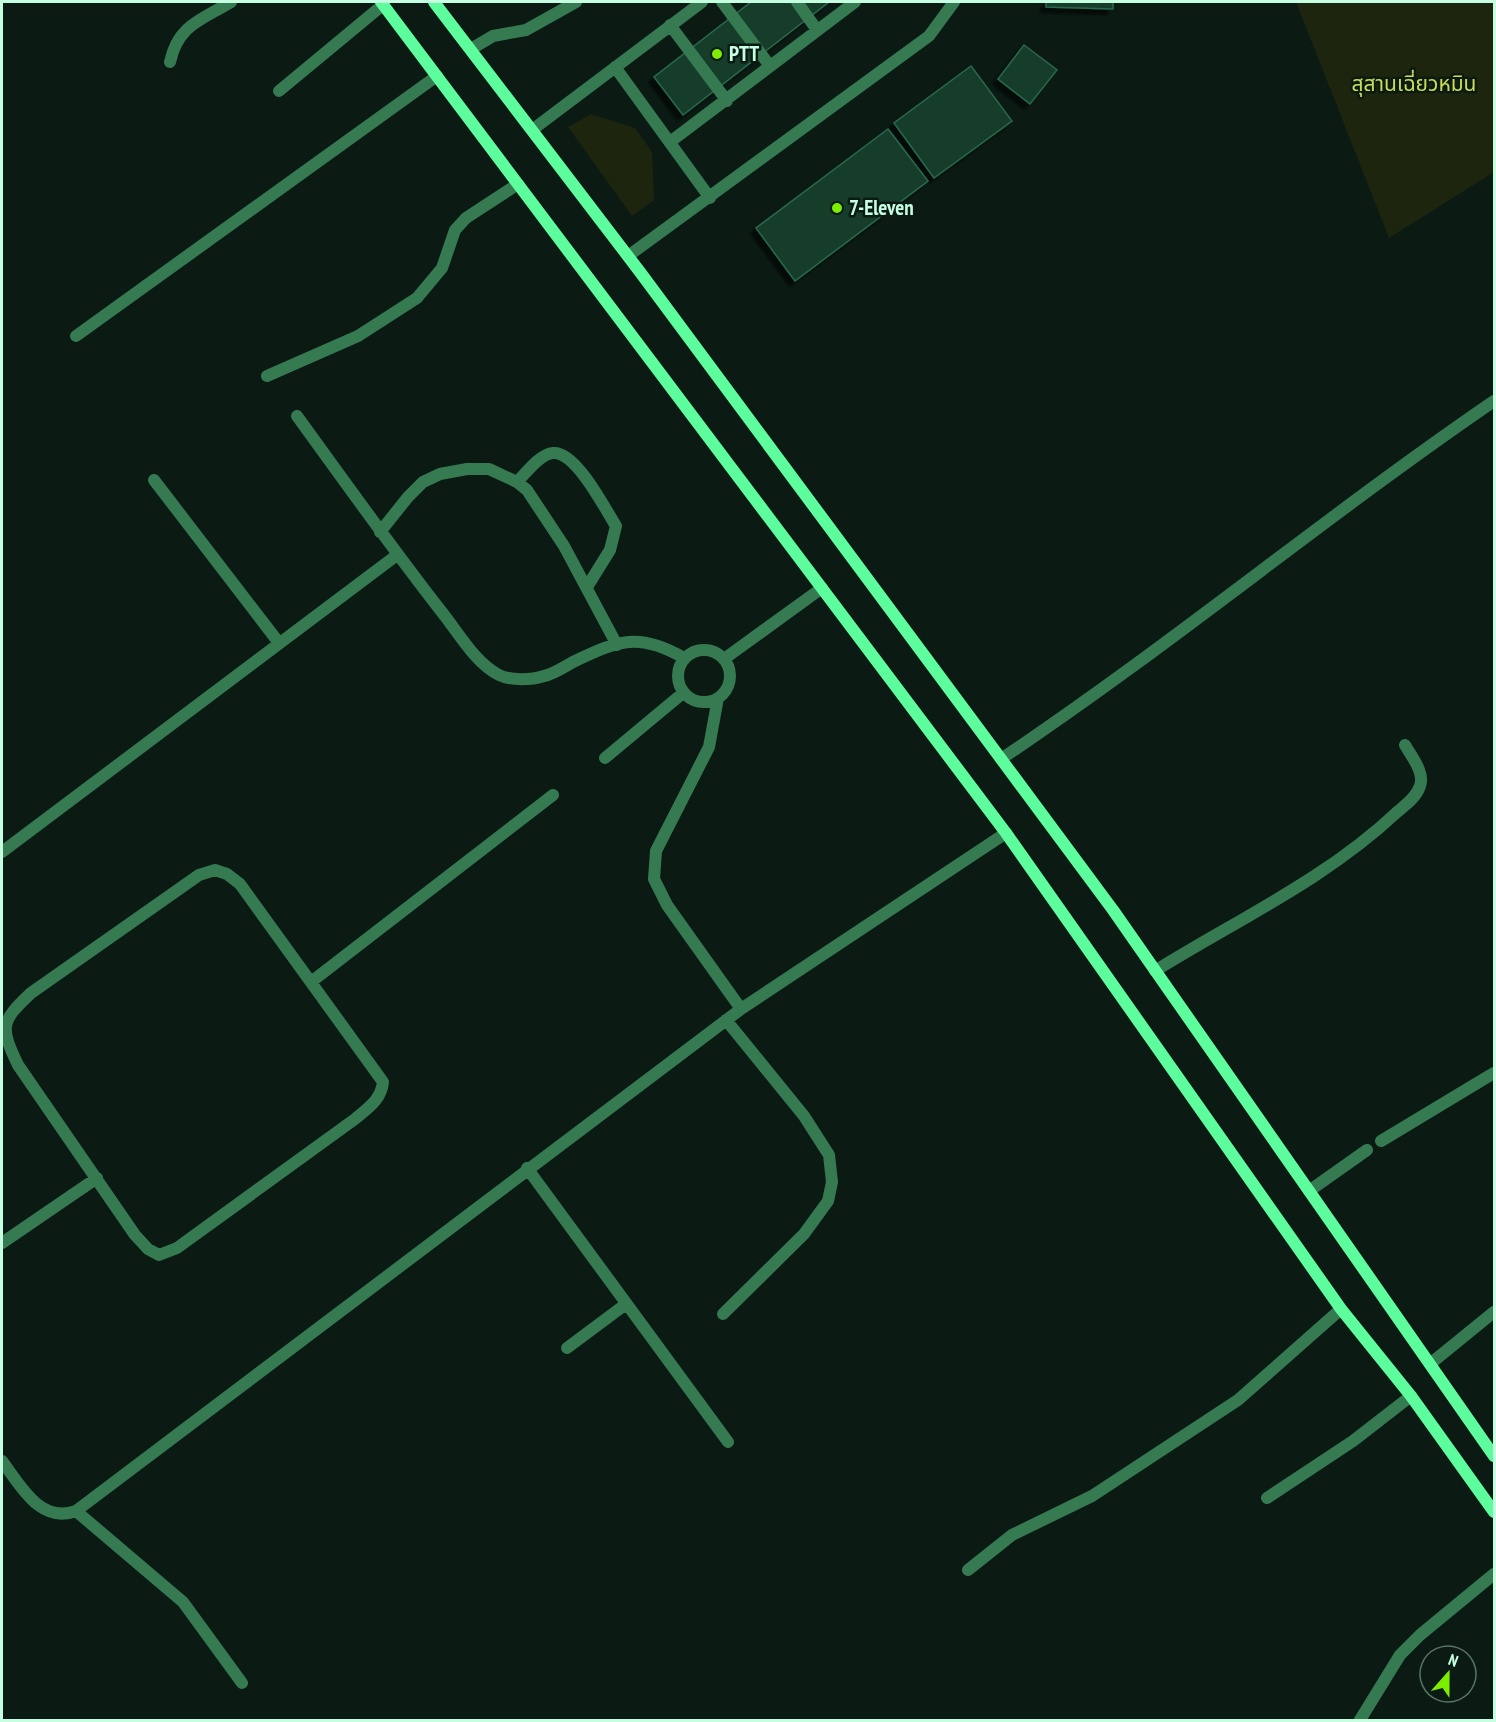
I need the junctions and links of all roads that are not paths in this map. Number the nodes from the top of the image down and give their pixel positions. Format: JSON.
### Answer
{"nodes":[{"id":1,"x":231,"y":2,"type":"edge"},
{"id":2,"x":434,"y":2,"type":"edge"},
{"id":3,"x":576,"y":2,"type":"edge"},
{"id":4,"x":702,"y":2,"type":"edge"},
{"id":5,"x":722,"y":2,"type":"edge"},
{"id":6,"x":797,"y":2,"type":"edge"},
{"id":7,"x":855,"y":2,"type":"edge"},
{"id":8,"x":954,"y":2,"type":"edge"},
{"id":9,"x":382,"y":3,"type":"edge"},
{"id":10,"x":670,"y":25,"type":"junction"},
{"id":11,"x":817,"y":30,"type":"junction"},
{"id":12,"x":471,"y":49,"type":"junction"},
{"id":13,"x":170,"y":62,"type":"dead end"},
{"id":14,"x":770,"y":66,"type":"junction"},
{"id":15,"x":615,"y":67,"type":"junction"},
{"id":16,"x":437,"y":76,"type":"junction"},
{"id":17,"x":279,"y":91,"type":"dead end"},
{"id":18,"x":727,"y":101,"type":"junction"},
{"id":19,"x":532,"y":130,"type":"junction"},
{"id":20,"x":670,"y":142,"type":"junction"},
{"id":21,"x":518,"y":184,"type":"junction"},
{"id":22,"x":710,"y":198,"type":"junction"},
{"id":23,"x":628,"y":256,"type":"junction"},
{"id":24,"x":76,"y":336,"type":"dead end"},
{"id":25,"x":267,"y":376,"type":"dead end"},
{"id":26,"x":1494,"y":401,"type":"edge"},
{"id":27,"x":297,"y":416,"type":"dead end"},
{"id":28,"x":154,"y":480,"type":"dead end"},
{"id":29,"x":517,"y":482,"type":"junction"},
{"id":30,"x":380,"y":532,"type":"junction"},
{"id":31,"x":397,"y":555,"type":"junction"},
{"id":32,"x":587,"y":587,"type":"junction"},
{"id":33,"x":822,"y":588,"type":"junction"},
{"id":34,"x":279,"y":643,"type":"junction"},
{"id":35,"x":617,"y":645,"type":"junction"},
{"id":36,"x":684,"y":658,"type":"junction"},
{"id":37,"x":724,"y":659,"type":"junction"},
{"id":38,"x":683,"y":693,"type":"junction"},
{"id":39,"x":718,"y":698,"type":"junction"},
{"id":40,"x":1406,"y":745,"type":"dead end"},
{"id":41,"x":605,"y":758,"type":"dead end"},
{"id":42,"x":1001,"y":759,"type":"junction"},
{"id":43,"x":553,"y":795,"type":"dead end"},
{"id":44,"x":1006,"y":833,"type":"junction"},
{"id":45,"x":2,"y":851,"type":"edge"},
{"id":46,"x":1155,"y":971,"type":"junction"},
{"id":47,"x":311,"y":982,"type":"junction"},
{"id":48,"x":741,"y":1009,"type":"junction"},
{"id":49,"x":726,"y":1020,"type":"junction"},
{"id":50,"x":1494,"y":1073,"type":"edge"},
{"id":51,"x":1381,"y":1141,"type":"dead end"},
{"id":52,"x":1367,"y":1150,"type":"dead end"},
{"id":53,"x":527,"y":1168,"type":"junction"},
{"id":54,"x":97,"y":1178,"type":"junction"},
{"id":55,"x":1309,"y":1191,"type":"junction"},
{"id":56,"x":2,"y":1243,"type":"edge"},
{"id":57,"x":626,"y":1304,"type":"junction"},
{"id":58,"x":1341,"y":1309,"type":"junction"},
{"id":59,"x":1494,"y":1312,"type":"edge"},
{"id":60,"x":723,"y":1314,"type":"dead end"},
{"id":61,"x":567,"y":1348,"type":"dead end"},
{"id":62,"x":1430,"y":1364,"type":"junction"},
{"id":63,"x":1411,"y":1396,"type":"junction"},
{"id":64,"x":728,"y":1442,"type":"dead end"},
{"id":65,"x":1494,"y":1456,"type":"edge"},
{"id":66,"x":2,"y":1461,"type":"edge"},
{"id":67,"x":1267,"y":1498,"type":"dead end"},
{"id":68,"x":76,"y":1511,"type":"junction"},
{"id":69,"x":1494,"y":1512,"type":"edge"},
{"id":70,"x":968,"y":1570,"type":"dead end"},
{"id":71,"x":1494,"y":1574,"type":"edge"},
{"id":72,"x":242,"y":1683,"type":"dead end"},
{"id":73,"x":1360,"y":1720,"type":"edge"}],
"edges":[{"from":1,"to":13,"type":"street"},
{"from":2,"to":12,"type":"main road"},
{"from":3,"to":12,"type":"street"},
{"from":4,"to":10,"type":"street"},
{"from":5,"to":14,"type":"street"},
{"from":6,"to":11,"type":"street"},
{"from":7,"to":11,"type":"street"},
{"from":8,"to":22,"type":"street"},
{"from":9,"to":16,"type":"main road"},
{"from":9,"to":17,"type":"street"},
{"from":10,"to":15,"type":"street"},
{"from":10,"to":18,"type":"street"},
{"from":11,"to":14,"type":"street"},
{"from":12,"to":19,"type":"main road"},
{"from":14,"to":18,"type":"street"},
{"from":15,"to":19,"type":"street"},
{"from":15,"to":20,"type":"street"},
{"from":16,"to":21,"type":"main road"},
{"from":16,"to":24,"type":"street"},
{"from":18,"to":20,"type":"street"},
{"from":19,"to":23,"type":"main road"},
{"from":20,"to":22,"type":"street"},
{"from":21,"to":25,"type":"street"},
{"from":21,"to":33,"type":"main road"},
{"from":22,"to":23,"type":"street"},
{"from":23,"to":42,"type":"main road"},
{"from":26,"to":42,"type":"street"},
{"from":27,"to":30,"type":"street"},
{"from":28,"to":34,"type":"street"},
{"from":29,"to":30,"type":"street"},
{"from":29,"to":32,"type":"street"},
{"from":29,"to":32,"type":"street"},
{"from":30,"to":31,"type":"street"},
{"from":31,"to":34,"type":"street"},
{"from":31,"to":35,"type":"street"},
{"from":32,"to":35,"type":"street"},
{"from":33,"to":37,"type":"street"},
{"from":33,"to":44,"type":"main road"},
{"from":34,"to":45,"type":"street"},
{"from":35,"to":36,"type":"street"},
{"from":36,"to":37,"type":"street"},
{"from":36,"to":38,"type":"street"},
{"from":37,"to":39,"type":"street"},
{"from":38,"to":39,"type":"street"},
{"from":38,"to":41,"type":"street"},
{"from":39,"to":48,"type":"street"},
{"from":40,"to":46,"type":"street"},
{"from":42,"to":46,"type":"main road"},
{"from":43,"to":47,"type":"street"},
{"from":44,"to":48,"type":"street"},
{"from":44,"to":58,"type":"main road"},
{"from":46,"to":55,"type":"main road"},
{"from":47,"to":54,"type":"street"},
{"from":47,"to":54,"type":"street"},
{"from":48,"to":49,"type":"street"},
{"from":49,"to":53,"type":"street"},
{"from":49,"to":60,"type":"street"},
{"from":50,"to":51,"type":"street"},
{"from":52,"to":55,"type":"street"},
{"from":53,"to":57,"type":"street"},
{"from":53,"to":68,"type":"street"},
{"from":54,"to":56,"type":"street"},
{"from":55,"to":62,"type":"main road"},
{"from":57,"to":61,"type":"street"},
{"from":57,"to":64,"type":"street"},
{"from":58,"to":63,"type":"main road"},
{"from":58,"to":70,"type":"street"},
{"from":59,"to":62,"type":"street"},
{"from":62,"to":65,"type":"main road"},
{"from":63,"to":67,"type":"street"},
{"from":63,"to":69,"type":"main road"},
{"from":66,"to":68,"type":"street"},
{"from":68,"to":72,"type":"street"},
{"from":71,"to":73,"type":"street"}]}
